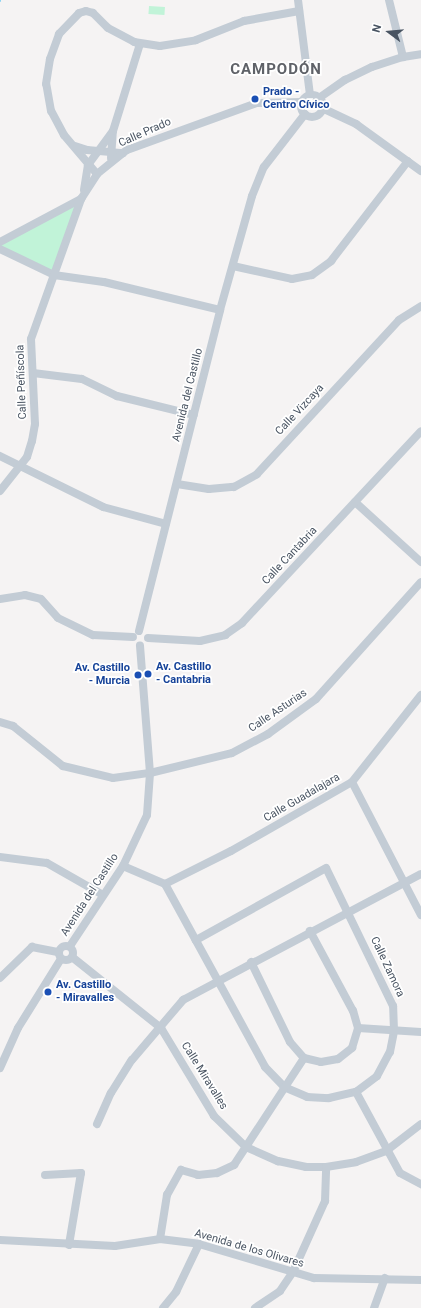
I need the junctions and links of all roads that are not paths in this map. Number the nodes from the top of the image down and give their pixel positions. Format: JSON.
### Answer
{"nodes":[{"id":1,"x":298,"y":0,"type":"edge"},
{"id":2,"x":389,"y":0,"type":"edge"},
{"id":3,"x":299,"y":11,"type":"junction"},
{"id":4,"x":140,"y":44,"type":"junction"},
{"id":5,"x":421,"y":54,"type":"edge"},
{"id":6,"x":402,"y":56,"type":"junction"},
{"id":7,"x":310,"y":95,"type":"junction"},
{"id":8,"x":319,"y":98,"type":"junction"},
{"id":9,"x":302,"y":102,"type":"junction"},
{"id":10,"x":322,"y":108,"type":"junction"},
{"id":11,"x":305,"y":114,"type":"junction"},
{"id":12,"x":113,"y":131,"type":"junction"},
{"id":13,"x":72,"y":145,"type":"junction"},
{"id":14,"x":98,"y":151,"type":"junction"},
{"id":15,"x":111,"y":153,"type":"junction"},
{"id":16,"x":123,"y":153,"type":"junction"},
{"id":17,"x":408,"y":161,"type":"junction"},
{"id":18,"x":109,"y":163,"type":"junction"},
{"id":19,"x":88,"y":165,"type":"junction"},
{"id":20,"x":421,"y":171,"type":"edge"},
{"id":21,"x":97,"y":174,"type":"junction"},
{"id":22,"x":82,"y":196,"type":"junction"},
{"id":23,"x":0,"y":242,"type":"edge"},
{"id":24,"x":0,"y":249,"type":"edge"},
{"id":25,"x":233,"y":266,"type":"junction"},
{"id":26,"x":54,"y":275,"type":"junction"},
{"id":27,"x":421,"y":306,"type":"edge"},
{"id":28,"x":220,"y":310,"type":"junction"},
{"id":29,"x":33,"y":373,"type":"junction"},
{"id":30,"x":194,"y":415,"type":"junction"},
{"id":31,"x":421,"y":431,"type":"edge"},
{"id":32,"x":0,"y":456,"type":"edge"},
{"id":33,"x":21,"y":467,"type":"junction"},
{"id":34,"x":178,"y":484,"type":"junction"},
{"id":35,"x":0,"y":491,"type":"edge"},
{"id":36,"x":355,"y":502,"type":"junction"},
{"id":37,"x":166,"y":524,"type":"junction"},
{"id":38,"x":421,"y":562,"type":"edge"},
{"id":39,"x":421,"y":582,"type":"edge"},
{"id":40,"x":0,"y":599,"type":"edge"},
{"id":41,"x":136,"y":634,"type":"junction"},
{"id":42,"x":148,"y":638,"type":"junction"},
{"id":43,"x":140,"y":645,"type":"junction"},
{"id":44,"x":421,"y":695,"type":"edge"},
{"id":45,"x":0,"y":722,"type":"edge"},
{"id":46,"x":150,"y":773,"type":"junction"},
{"id":47,"x":352,"y":782,"type":"junction"},
{"id":48,"x":0,"y":857,"type":"edge"},
{"id":49,"x":124,"y":866,"type":"junction"},
{"id":50,"x":421,"y":874,"type":"edge"},
{"id":51,"x":404,"y":883,"type":"junction"},
{"id":52,"x":165,"y":884,"type":"junction"},
{"id":53,"x":103,"y":896,"type":"junction"},
{"id":54,"x":348,"y":911,"type":"junction"},
{"id":55,"x":421,"y":915,"type":"edge"},
{"id":56,"x":310,"y":931,"type":"junction"},
{"id":57,"x":196,"y":940,"type":"junction"},
{"id":58,"x":70,"y":946,"type":"junction"},
{"id":59,"x":60,"y":956,"type":"junction"},
{"id":60,"x":72,"y":957,"type":"junction"},
{"id":61,"x":251,"y":962,"type":"junction"},
{"id":62,"x":0,"y":978,"type":"edge"},
{"id":63,"x":217,"y":981,"type":"junction"},
{"id":64,"x":161,"y":1028,"type":"junction"},
{"id":65,"x":358,"y":1028,"type":"junction"},
{"id":66,"x":394,"y":1031,"type":"junction"},
{"id":67,"x":421,"y":1032,"type":"edge"},
{"id":68,"x":304,"y":1058,"type":"junction"},
{"id":69,"x":0,"y":1068,"type":"edge"},
{"id":70,"x":284,"y":1088,"type":"junction"},
{"id":71,"x":356,"y":1092,"type":"junction"},
{"id":72,"x":97,"y":1124,"type":"dead end"},
{"id":73,"x":421,"y":1124,"type":"edge"},
{"id":74,"x":246,"y":1147,"type":"junction"},
{"id":75,"x":386,"y":1151,"type":"junction"},
{"id":76,"x":326,"y":1167,"type":"junction"},
{"id":77,"x":45,"y":1175,"type":"dead end"},
{"id":78,"x":421,"y":1184,"type":"edge"},
{"id":79,"x":160,"y":1239,"type":"junction"},
{"id":80,"x":0,"y":1240,"type":"edge"},
{"id":81,"x":199,"y":1244,"type":"junction"},
{"id":82,"x":69,"y":1245,"type":"junction"},
{"id":83,"x":293,"y":1272,"type":"junction"},
{"id":84,"x":385,"y":1278,"type":"junction"},
{"id":85,"x":421,"y":1280,"type":"edge"},
{"id":86,"x":163,"y":1308,"type":"edge"},
{"id":87,"x":255,"y":1308,"type":"edge"},
{"id":88,"x":374,"y":1308,"type":"edge"}],
"edges":[{"from":1,"to":3,"type":"street"},
{"from":2,"to":6,"type":"street"},
{"from":3,"to":4,"type":"street"},
{"from":3,"to":7,"type":"street"},
{"from":4,"to":12,"type":"street"},
{"from":4,"to":13,"type":"street"},
{"from":5,"to":6,"type":"street"},
{"from":6,"to":8,"type":"street"},
{"from":7,"to":8,"type":"street"},
{"from":7,"to":9,"type":"street"},
{"from":8,"to":10,"type":"street"},
{"from":9,"to":11,"type":"street"},
{"from":9,"to":16,"type":"street","name":"Calle Prado"},
{"from":10,"to":11,"type":"street"},
{"from":10,"to":17,"type":"street"},
{"from":11,"to":25,"type":"street","name":"Avenida del Castillo"},
{"from":12,"to":14,"type":"street"},
{"from":12,"to":15,"type":"street"},
{"from":13,"to":14,"type":"street"},
{"from":13,"to":19,"type":"street"},
{"from":14,"to":15,"type":"street"},
{"from":14,"to":19,"type":"street"},
{"from":15,"to":16,"type":"street"},
{"from":15,"to":18,"type":"street"},
{"from":16,"to":18,"type":"street","name":"Calle Prado"},
{"from":17,"to":20,"type":"street"},
{"from":17,"to":25,"type":"street"},
{"from":18,"to":21,"type":"street","name":"Calle Prado"},
{"from":19,"to":21,"type":"street"},
{"from":19,"to":22,"type":"street"},
{"from":21,"to":22,"type":"street","name":"Calle Prado"},
{"from":22,"to":23,"type":"street","name":"Calle Prado"},
{"from":22,"to":26,"type":"street","name":"Calle Peñíscola"},
{"from":24,"to":26,"type":"street"},
{"from":25,"to":28,"type":"street","name":"Avenida del Castillo"},
{"from":26,"to":28,"type":"street"},
{"from":26,"to":29,"type":"street","name":"Calle Peñíscola"},
{"from":27,"to":34,"type":"street","name":"Calle Vizcaya"},
{"from":28,"to":30,"type":"street","name":"Avenida del Castillo"},
{"from":29,"to":30,"type":"street"},
{"from":29,"to":33,"type":"street","name":"Calle Peñíscola"},
{"from":30,"to":34,"type":"street","name":"Avenida del Castillo"},
{"from":31,"to":36,"type":"street","name":"Calle Cantabria"},
{"from":32,"to":33,"type":"street"},
{"from":33,"to":35,"type":"street","name":"Calle Peñíscola"},
{"from":33,"to":37,"type":"street"},
{"from":34,"to":37,"type":"street","name":"Avenida del Castillo"},
{"from":36,"to":38,"type":"street"},
{"from":36,"to":42,"type":"street","name":"Calle Cantabria"},
{"from":37,"to":41,"type":"street","name":"Avenida del Castillo"},
{"from":39,"to":46,"type":"street","name":"Calle Asturias"},
{"from":40,"to":41,"type":"street"},
{"from":41,"to":42,"type":"street"},
{"from":41,"to":43,"type":"street"},
{"from":42,"to":43,"type":"street"},
{"from":43,"to":46,"type":"street","name":"Avenida del Castillo"},
{"from":44,"to":47,"type":"street","name":"Calle Guadalajara"},
{"from":45,"to":46,"type":"street","name":"Calle Asturias"},
{"from":46,"to":49,"type":"street","name":"Avenida del Castillo"},
{"from":47,"to":51,"type":"street"},
{"from":47,"to":52,"type":"street","name":"Calle Guadalajara"},
{"from":48,"to":53,"type":"street"},
{"from":49,"to":52,"type":"street"},
{"from":49,"to":53,"type":"street","name":"Avenida del Castillo"},
{"from":50,"to":51,"type":"street"},
{"from":51,"to":54,"type":"street"},
{"from":51,"to":55,"type":"street"},
{"from":52,"to":57,"type":"street","name":"Calle Zamora"},
{"from":53,"to":58,"type":"street","name":"Avenida del Castillo"},
{"from":54,"to":56,"type":"street"},
{"from":54,"to":57,"type":"street","name":"Calle Zamora"},
{"from":54,"to":66,"type":"street","name":"Calle Zamora"},
{"from":56,"to":61,"type":"street"},
{"from":56,"to":65,"type":"street"},
{"from":57,"to":63,"type":"street","name":"Calle Zamora"},
{"from":58,"to":59,"type":"street"},
{"from":58,"to":60,"type":"street"},
{"from":59,"to":60,"type":"street"},
{"from":59,"to":62,"type":"street"},
{"from":59,"to":69,"type":"street"},
{"from":60,"to":64,"type":"street","name":"Calle Miravalles"},
{"from":61,"to":63,"type":"street"},
{"from":61,"to":68,"type":"street"},
{"from":63,"to":64,"type":"street"},
{"from":63,"to":70,"type":"street","name":"Calle Zamora"},
{"from":64,"to":72,"type":"street"},
{"from":64,"to":74,"type":"street","name":"Calle Miravalles"},
{"from":65,"to":66,"type":"street"},
{"from":65,"to":68,"type":"street"},
{"from":66,"to":67,"type":"street"},
{"from":66,"to":71,"type":"street","name":"Calle Zamora"},
{"from":68,"to":70,"type":"street"},
{"from":70,"to":71,"type":"street","name":"Calle Zamora"},
{"from":70,"to":74,"type":"street"},
{"from":71,"to":75,"type":"street"},
{"from":73,"to":75,"type":"street","name":"Calle Miravalles"},
{"from":74,"to":76,"type":"street","name":"Calle Miravalles"},
{"from":74,"to":79,"type":"street"},
{"from":75,"to":76,"type":"street","name":"Calle Miravalles"},
{"from":75,"to":78,"type":"street"},
{"from":76,"to":83,"type":"street"},
{"from":77,"to":82,"type":"street"},
{"from":79,"to":81,"type":"street","name":"Avenida de los Olivares"},
{"from":79,"to":82,"type":"street","name":"Avenida de los Olivares"},
{"from":80,"to":82,"type":"street","name":"Avenida de los Olivares"},
{"from":81,"to":83,"type":"street","name":"Avenida de los Olivares"},
{"from":81,"to":86,"type":"street"},
{"from":83,"to":84,"type":"street","name":"Avenida de los Olivares"},
{"from":83,"to":87,"type":"street"},
{"from":84,"to":85,"type":"street","name":"Avenida de los Olivares"},
{"from":84,"to":88,"type":"street"}]}
